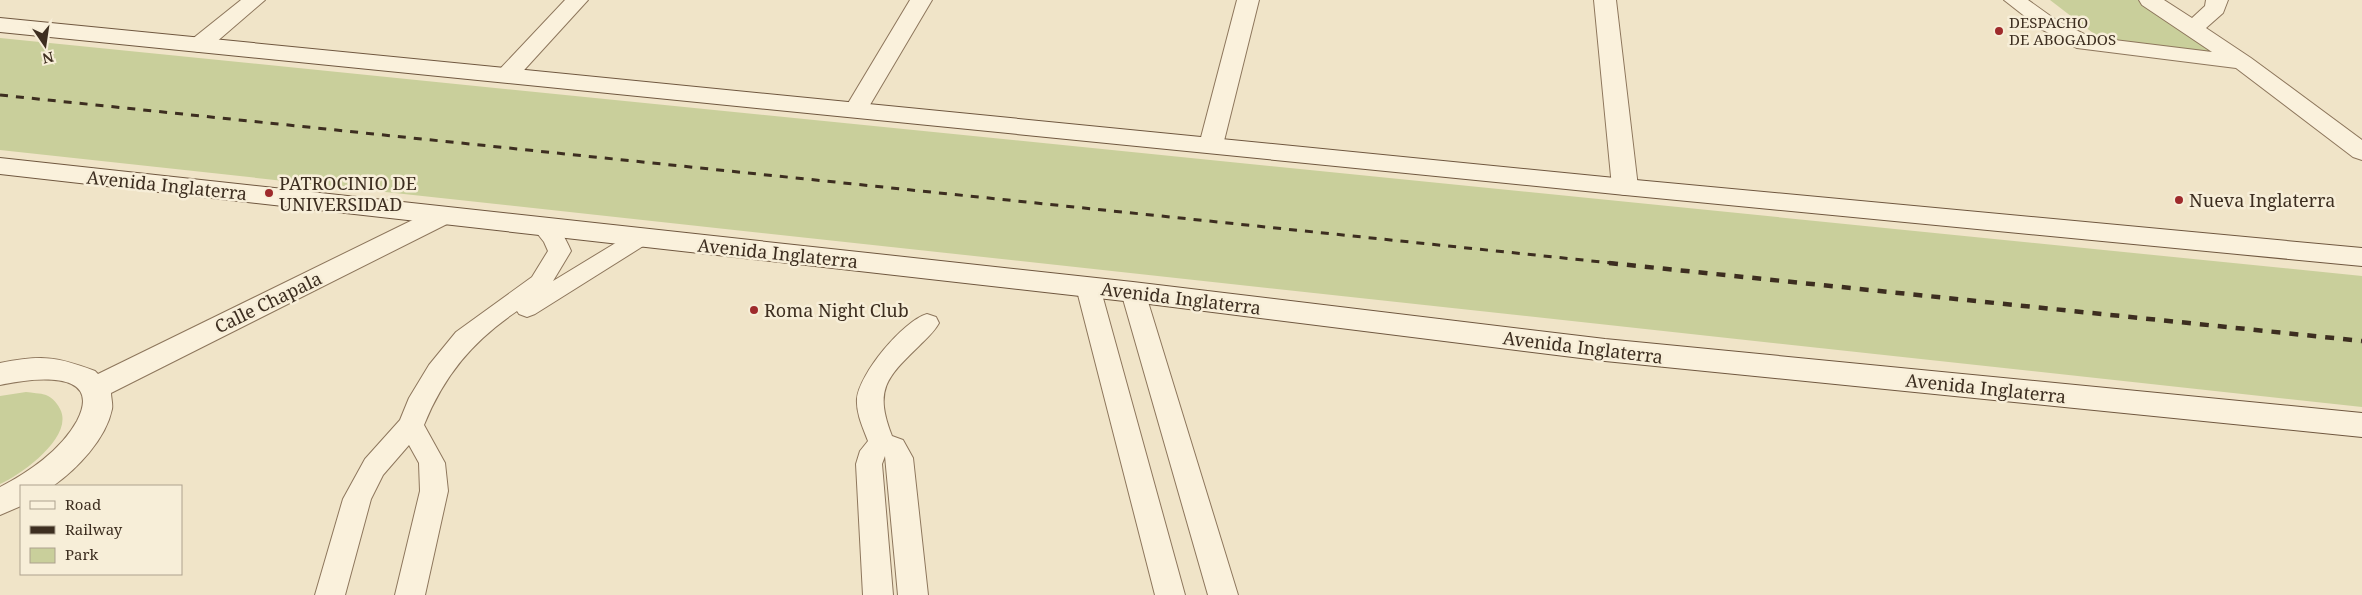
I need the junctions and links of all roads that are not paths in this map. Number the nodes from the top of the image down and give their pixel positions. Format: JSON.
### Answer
{"nodes":[{"id":1,"x":254,"y":0,"type":"edge"},
{"id":2,"x":576,"y":0,"type":"edge"},
{"id":3,"x":920,"y":0,"type":"edge"},
{"id":4,"x":1248,"y":0,"type":"edge"},
{"id":5,"x":1605,"y":0,"type":"edge"},
{"id":6,"x":2015,"y":0,"type":"edge"},
{"id":7,"x":2150,"y":0,"type":"edge"},
{"id":8,"x":2217,"y":0,"type":"edge"},
{"id":9,"x":0,"y":25,"type":"edge"},
{"id":10,"x":2193,"y":29,"type":"junction"},
{"id":11,"x":199,"y":45,"type":"junction"},
{"id":12,"x":2243,"y":63,"type":"junction"},
{"id":13,"x":507,"y":75,"type":"junction"},
{"id":14,"x":856,"y":110,"type":"junction"},
{"id":15,"x":1211,"y":145,"type":"junction"},
{"id":16,"x":2362,"y":152,"type":"edge"},
{"id":17,"x":0,"y":166,"type":"edge"},
{"id":18,"x":1625,"y":187,"type":"junction"},
{"id":19,"x":442,"y":216,"type":"junction"},
{"id":20,"x":544,"y":228,"type":"junction"},
{"id":21,"x":640,"y":238,"type":"junction"},
{"id":22,"x":2319,"y":253,"type":"junction"},
{"id":23,"x":2362,"y":257,"type":"edge"},
{"id":24,"x":2362,"y":264,"type":"edge"},
{"id":25,"x":1088,"y":287,"type":"junction"},
{"id":26,"x":1133,"y":292,"type":"junction"},
{"id":27,"x":927,"y":323,"type":"dead end"},
{"id":28,"x":438,"y":372,"type":"junction"},
{"id":29,"x":0,"y":374,"type":"edge"},
{"id":30,"x":95,"y":388,"type":"junction"},
{"id":31,"x":411,"y":425,"type":"junction"},
{"id":32,"x":2362,"y":425,"type":"edge"},
{"id":33,"x":882,"y":444,"type":"junction"},
{"id":34,"x":31,"y":485,"type":"edge"},
{"id":35,"x":20,"y":492,"type":"edge"},
{"id":36,"x":0,"y":502,"type":"edge"},
{"id":37,"x":330,"y":595,"type":"edge"},
{"id":38,"x":410,"y":595,"type":"edge"},
{"id":39,"x":878,"y":595,"type":"edge"},
{"id":40,"x":914,"y":595,"type":"edge"},
{"id":41,"x":1170,"y":595,"type":"edge"},
{"id":42,"x":1223,"y":595,"type":"edge"}],
"edges":[{"from":1,"to":11,"type":"street"},
{"from":2,"to":13,"type":"street"},
{"from":3,"to":14,"type":"street"},
{"from":4,"to":15,"type":"street"},
{"from":5,"to":18,"type":"street"},
{"from":6,"to":12,"type":"street"},
{"from":7,"to":10,"type":"street"},
{"from":8,"to":10,"type":"street"},
{"from":9,"to":11,"type":"street"},
{"from":10,"to":12,"type":"street"},
{"from":11,"to":13,"type":"street"},
{"from":12,"to":16,"type":"street"},
{"from":13,"to":14,"type":"street"},
{"from":14,"to":15,"type":"street"},
{"from":15,"to":18,"type":"street"},
{"from":17,"to":19,"type":"street","name":"Avenida Inglaterra"},
{"from":18,"to":22,"type":"street"},
{"from":19,"to":20,"type":"street","name":"Avenida Inglaterra"},
{"from":19,"to":30,"type":"street","name":"Calle Chapala"},
{"from":20,"to":21,"type":"street","name":"Avenida Inglaterra"},
{"from":20,"to":28,"type":"lane"},
{"from":21,"to":25,"type":"street","name":"Avenida Inglaterra"},
{"from":21,"to":28,"type":"lane"},
{"from":22,"to":23,"type":"street"},
{"from":22,"to":24,"type":"street"},
{"from":25,"to":26,"type":"street","name":"Avenida Inglaterra"},
{"from":25,"to":41,"type":"lane"},
{"from":26,"to":32,"type":"street","name":"Avenida Inglaterra"},
{"from":26,"to":42,"type":"lane"},
{"from":27,"to":33,"type":"lane"},
{"from":28,"to":31,"type":"lane"},
{"from":29,"to":30,"type":"street"},
{"from":30,"to":34,"type":"street"},
{"from":31,"to":37,"type":"lane"},
{"from":31,"to":38,"type":"lane"},
{"from":33,"to":39,"type":"lane"},
{"from":33,"to":40,"type":"lane"},
{"from":35,"to":36,"type":"street"}]}
